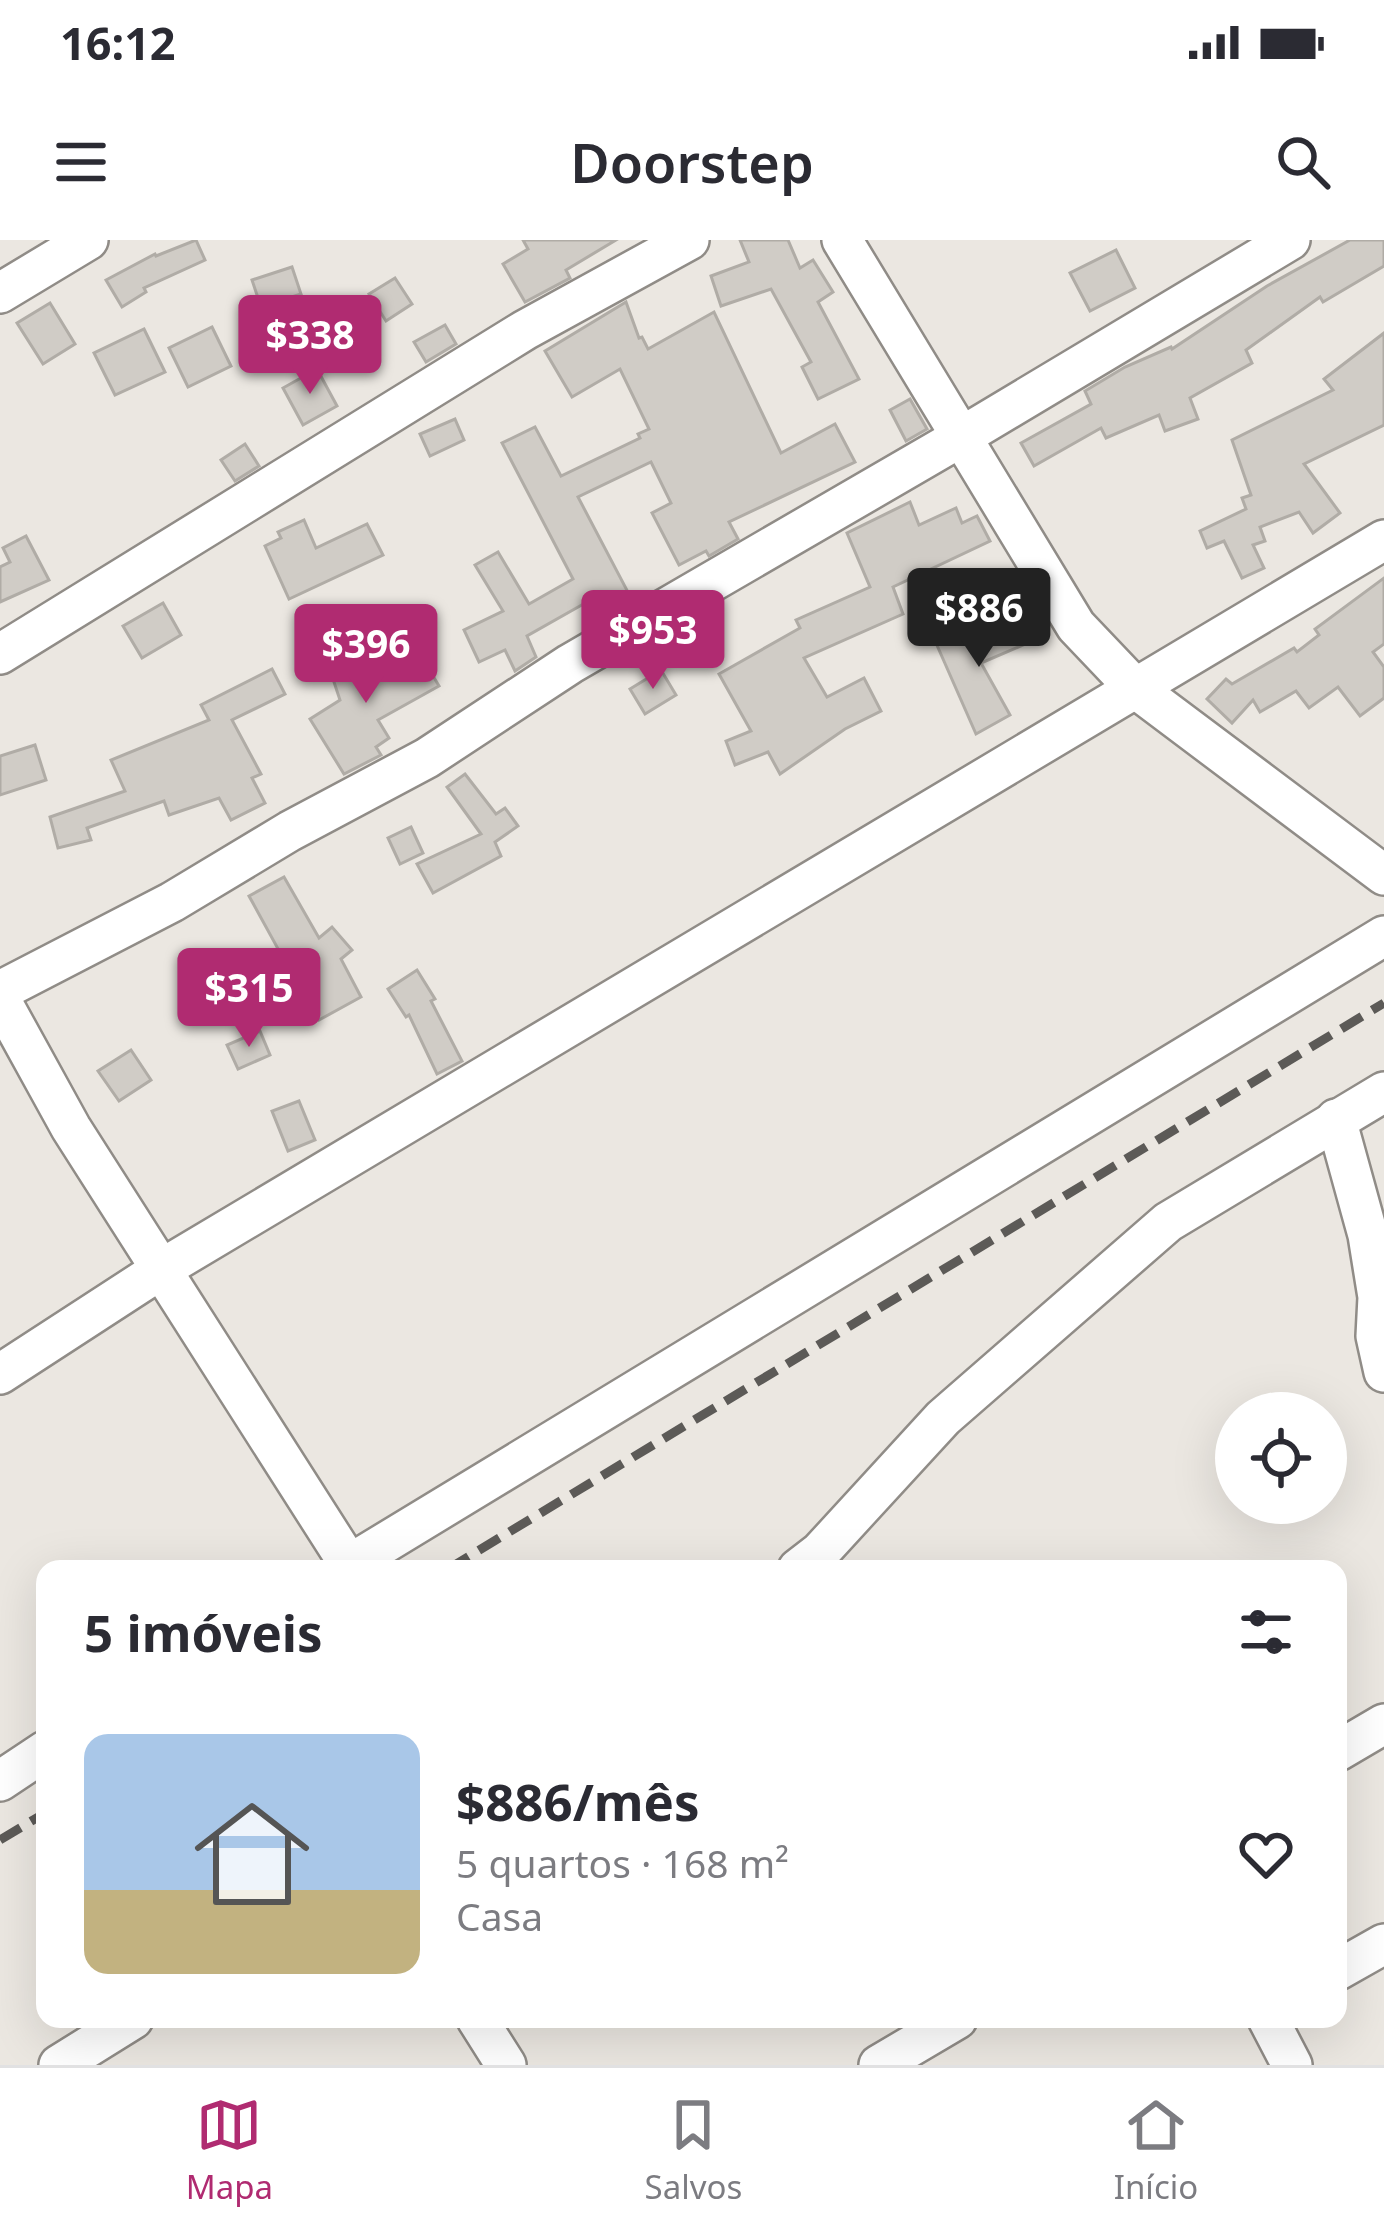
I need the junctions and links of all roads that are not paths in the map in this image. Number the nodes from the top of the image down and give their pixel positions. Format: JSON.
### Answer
{"nodes":[{"id":1,"x":88,"y":240,"type":"edge"},
{"id":2,"x":689,"y":240,"type":"edge"},
{"id":3,"x":842,"y":240,"type":"edge"},
{"id":4,"x":1289,"y":240,"type":"edge"},
{"id":5,"x":0,"y":293,"type":"edge"},
{"id":6,"x":961,"y":437,"type":"junction"},
{"id":7,"x":1384,"y":540,"type":"edge"},
{"id":8,"x":0,"y":654,"type":"edge"},
{"id":9,"x":1136,"y":688,"type":"junction"},
{"id":10,"x":1384,"y":875,"type":"edge"},
{"id":11,"x":1384,"y":936,"type":"edge"},
{"id":12,"x":0,"y":995,"type":"edge"},
{"id":13,"x":1384,"y":1092,"type":"edge"},
{"id":14,"x":1336,"y":1119,"type":"junction"},
{"id":15,"x":160,"y":1270,"type":"junction"},
{"id":16,"x":1384,"y":1372,"type":"edge"},
{"id":17,"x":0,"y":1375,"type":"edge"},
{"id":18,"x":341,"y":1560,"type":"edge"},
{"id":19,"x":357,"y":1560,"type":"edge"},
{"id":20,"x":810,"y":1560,"type":"edge"},
{"id":21,"x":1384,"y":1724,"type":"edge"},
{"id":22,"x":1347,"y":1746,"type":"edge"},
{"id":23,"x":36,"y":1757,"type":"edge"},
{"id":24,"x":0,"y":1780,"type":"edge"},
{"id":25,"x":1384,"y":1944,"type":"edge"},
{"id":26,"x":1347,"y":1965,"type":"edge"},
{"id":27,"x":119,"y":2028,"type":"edge"},
{"id":28,"x":483,"y":2028,"type":"edge"},
{"id":29,"x":942,"y":2028,"type":"edge"},
{"id":30,"x":1273,"y":2028,"type":"edge"},
{"id":31,"x":59,"y":2065,"type":"edge"},
{"id":32,"x":506,"y":2065,"type":"edge"},
{"id":33,"x":879,"y":2065,"type":"edge"},
{"id":34,"x":1292,"y":2065,"type":"edge"}],
"edges":[{"from":1,"to":5,"type":"street"},
{"from":2,"to":8,"type":"street"},
{"from":3,"to":6,"type":"street"},
{"from":4,"to":6,"type":"street"},
{"from":6,"to":9,"type":"street"},
{"from":6,"to":12,"type":"street"},
{"from":7,"to":9,"type":"street"},
{"from":9,"to":10,"type":"street"},
{"from":9,"to":15,"type":"street"},
{"from":11,"to":19,"type":"street"},
{"from":12,"to":15,"type":"street"},
{"from":13,"to":14,"type":"street"},
{"from":14,"to":16,"type":"street"},
{"from":14,"to":20,"type":"street"},
{"from":15,"to":17,"type":"street"},
{"from":15,"to":18,"type":"street"},
{"from":21,"to":22,"type":"street"},
{"from":23,"to":24,"type":"street"},
{"from":25,"to":26,"type":"street"},
{"from":27,"to":31,"type":"street"},
{"from":28,"to":32,"type":"street"},
{"from":29,"to":33,"type":"street"},
{"from":30,"to":34,"type":"street"}]}
